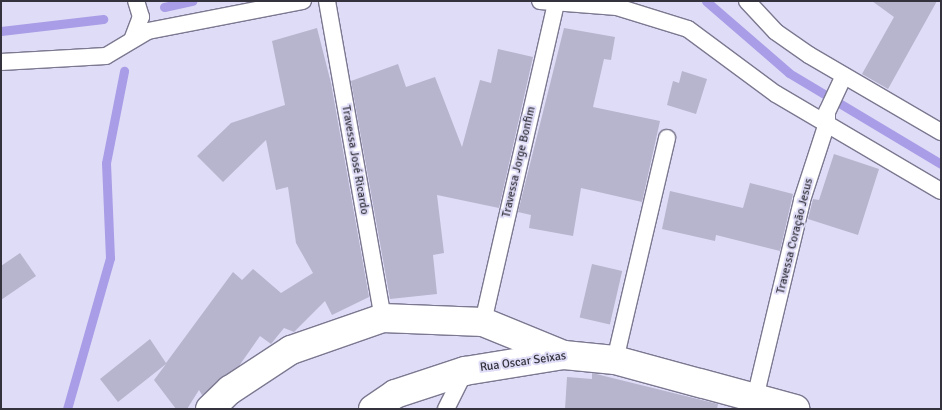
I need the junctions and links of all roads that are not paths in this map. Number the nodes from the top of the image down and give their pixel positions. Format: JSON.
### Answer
{"nodes":[{"id":1,"x":136,"y":1,"type":"edge"},
{"id":2,"x":303,"y":1,"type":"edge"},
{"id":3,"x":327,"y":1,"type":"edge"},
{"id":4,"x":747,"y":1,"type":"edge"},
{"id":5,"x":548,"y":2,"type":"edge"},
{"id":6,"x":132,"y":40,"type":"junction"},
{"id":7,"x":1,"y":62,"type":"edge"},
{"id":8,"x":842,"y":81,"type":"junction"},
{"id":9,"x":827,"y":118,"type":"junction"},
{"id":10,"x":941,"y":132,"type":"edge"},
{"id":11,"x":667,"y":138,"type":"dead end"},
{"id":12,"x":941,"y":191,"type":"edge"},
{"id":13,"x":383,"y":318,"type":"junction"},
{"id":14,"x":483,"y":322,"type":"junction"},
{"id":15,"x":564,"y":355,"type":"junction"},
{"id":16,"x":615,"y":360,"type":"junction"},
{"id":17,"x":465,"y":371,"type":"junction"},
{"id":18,"x":755,"y":398,"type":"junction"},
{"id":19,"x":210,"y":409,"type":"edge"},
{"id":20,"x":373,"y":409,"type":"edge"},
{"id":21,"x":446,"y":409,"type":"edge"},
{"id":22,"x":795,"y":409,"type":"edge"}],
"edges":[{"from":1,"to":6,"type":"lane"},
{"from":2,"to":6,"type":"lane"},
{"from":3,"to":13,"type":"lane","name":"Travessa José Ricardo"},
{"from":4,"to":8,"type":"lane"},
{"from":5,"to":9,"type":"lane"},
{"from":5,"to":14,"type":"lane","name":"Travessa Jorge Bonfim"},
{"from":6,"to":7,"type":"lane"},
{"from":8,"to":9,"type":"lane","name":"Travessa Coração Jesus"},
{"from":8,"to":10,"type":"lane"},
{"from":9,"to":12,"type":"lane"},
{"from":9,"to":18,"type":"lane","name":"Travessa Coração Jesus"},
{"from":11,"to":16,"type":"lane"},
{"from":13,"to":14,"type":"main road"},
{"from":13,"to":19,"type":"main road"},
{"from":14,"to":15,"type":"main road"},
{"from":15,"to":16,"type":"main road","name":"Rua Oscar Seixas"},
{"from":15,"to":17,"type":"main road","name":"Rua Oscar Seixas"},
{"from":16,"to":18,"type":"main road","name":"Rua Oscar Seixas"},
{"from":17,"to":20,"type":"main road","name":"Rua Oscar Seixas"},
{"from":17,"to":21,"type":"lane"},
{"from":18,"to":22,"type":"main road","name":"Rua Oscar Seixas"}]}
